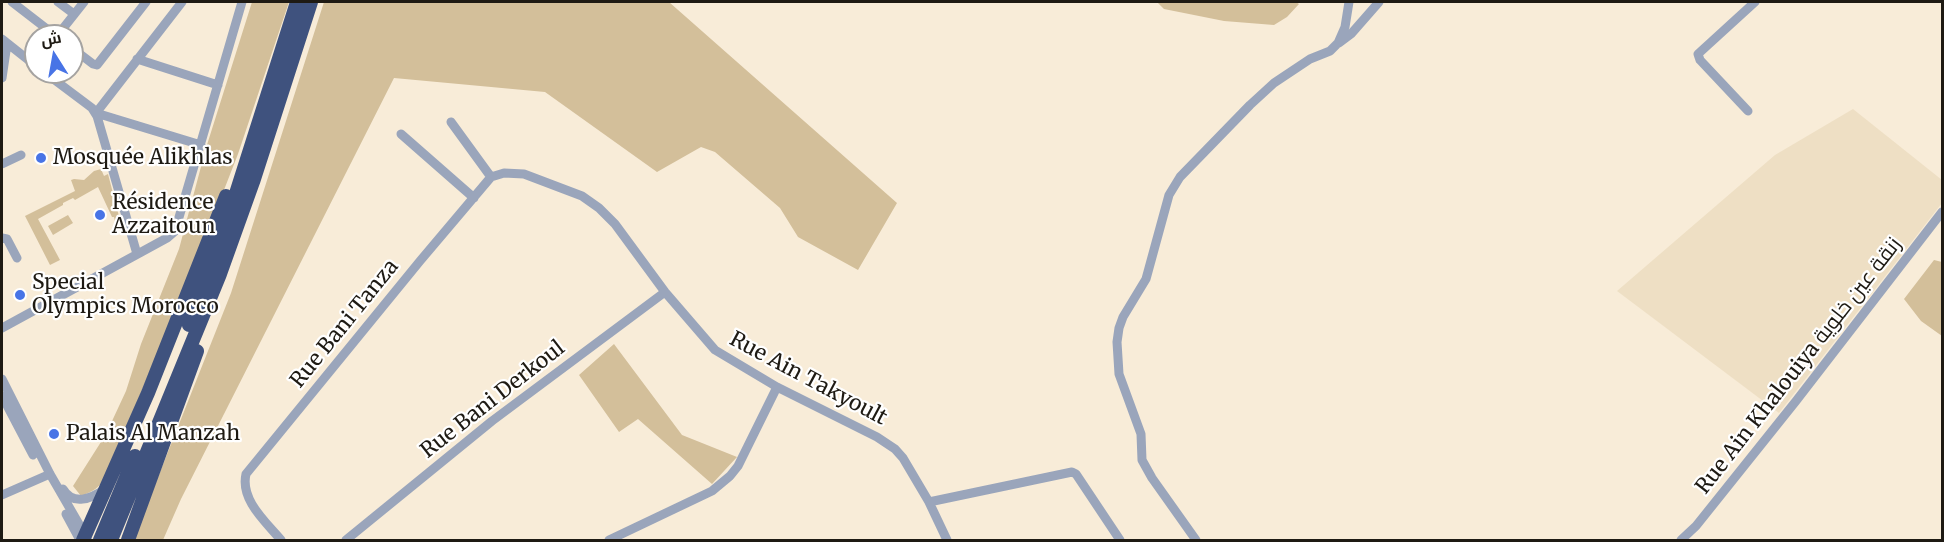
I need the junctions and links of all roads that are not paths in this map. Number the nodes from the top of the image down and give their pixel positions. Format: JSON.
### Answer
{"nodes":[{"id":1,"x":12,"y":2,"type":"edge"},
{"id":2,"x":58,"y":2,"type":"edge"},
{"id":3,"x":84,"y":2,"type":"edge"},
{"id":4,"x":146,"y":2,"type":"edge"},
{"id":5,"x":181,"y":2,"type":"edge"},
{"id":6,"x":242,"y":2,"type":"edge"},
{"id":7,"x":297,"y":2,"type":"edge"},
{"id":8,"x":311,"y":2,"type":"edge"},
{"id":9,"x":1349,"y":2,"type":"edge"},
{"id":10,"x":1379,"y":2,"type":"edge"},
{"id":11,"x":1755,"y":2,"type":"edge"},
{"id":12,"x":74,"y":14,"type":"junction"},
{"id":13,"x":41,"y":24,"type":"edge"},
{"id":14,"x":66,"y":24,"type":"edge"},
{"id":15,"x":1338,"y":43,"type":"junction"},
{"id":16,"x":4,"y":46,"type":"edge"},
{"id":17,"x":24,"y":57,"type":"edge"},
{"id":18,"x":84,"y":57,"type":"edge"},
{"id":19,"x":137,"y":59,"type":"junction"},
{"id":20,"x":2,"y":78,"type":"edge"},
{"id":21,"x":59,"y":84,"type":"edge"},
{"id":22,"x":219,"y":85,"type":"junction"},
{"id":23,"x":267,"y":97,"type":"junction"},
{"id":24,"x":1748,"y":111,"type":"dead end"},
{"id":25,"x":96,"y":113,"type":"junction"},
{"id":26,"x":451,"y":122,"type":"dead end"},
{"id":27,"x":401,"y":134,"type":"dead end"},
{"id":28,"x":201,"y":146,"type":"junction"},
{"id":29,"x":21,"y":155,"type":"dead end"},
{"id":30,"x":2,"y":164,"type":"edge"},
{"id":31,"x":491,"y":177,"type":"junction"},
{"id":32,"x":474,"y":198,"type":"junction"},
{"id":33,"x":1942,"y":212,"type":"edge"},
{"id":34,"x":2,"y":238,"type":"edge"},
{"id":35,"x":137,"y":254,"type":"junction"},
{"id":36,"x":17,"y":258,"type":"dead end"},
{"id":37,"x":220,"y":274,"type":"junction"},
{"id":38,"x":665,"y":292,"type":"junction"},
{"id":39,"x":2,"y":328,"type":"edge"},
{"id":40,"x":2,"y":379,"type":"edge"},
{"id":41,"x":777,"y":387,"type":"junction"},
{"id":42,"x":2,"y":396,"type":"edge"},
{"id":43,"x":32,"y":439,"type":"junction"},
{"id":44,"x":47,"y":475,"type":"junction"},
{"id":45,"x":106,"y":487,"type":"junction"},
{"id":46,"x":2,"y":495,"type":"edge"},
{"id":47,"x":929,"y":502,"type":"junction"},
{"id":48,"x":87,"y":539,"type":"edge"},
{"id":49,"x":111,"y":540,"type":"edge"},
{"id":50,"x":128,"y":540,"type":"edge"},
{"id":51,"x":280,"y":540,"type":"edge"},
{"id":52,"x":346,"y":540,"type":"edge"},
{"id":53,"x":609,"y":540,"type":"edge"},
{"id":54,"x":945,"y":540,"type":"edge"},
{"id":55,"x":1120,"y":540,"type":"edge"},
{"id":56,"x":1197,"y":540,"type":"edge"},
{"id":57,"x":1684,"y":540,"type":"edge"}],
"edges":[{"from":1,"to":13,"type":"street"},
{"from":2,"to":12,"type":"street"},
{"from":3,"to":12,"type":"street"},
{"from":4,"to":18,"type":"street"},
{"from":5,"to":19,"type":"street"},
{"from":6,"to":22,"type":"street"},
{"from":7,"to":23,"type":"highway"},
{"from":8,"to":37,"type":"highway"},
{"from":9,"to":15,"type":"street"},
{"from":10,"to":15,"type":"street"},
{"from":11,"to":24,"type":"street"},
{"from":12,"to":14,"type":"street"},
{"from":15,"to":56,"type":"street"},
{"from":16,"to":17,"type":"street"},
{"from":16,"to":20,"type":"street"},
{"from":19,"to":22,"type":"street"},
{"from":19,"to":25,"type":"street"},
{"from":21,"to":25,"type":"street"},
{"from":22,"to":28,"type":"street"},
{"from":23,"to":45,"type":"highway"},
{"from":23,"to":48,"type":"highway"},
{"from":25,"to":28,"type":"street"},
{"from":25,"to":35,"type":"street"},
{"from":26,"to":31,"type":"street"},
{"from":27,"to":32,"type":"street"},
{"from":28,"to":35,"type":"street"},
{"from":29,"to":30,"type":"street"},
{"from":31,"to":32,"type":"street","name":"Rue Bani Tanza"},
{"from":31,"to":38,"type":"street","name":"Rue Ain Takyoult"},
{"from":32,"to":51,"type":"street","name":"Rue Bani Tanza"},
{"from":33,"to":57,"type":"street","name":"Rue Ain Khalouiya زنقة عين خلوية"},
{"from":34,"to":36,"type":"street"},
{"from":35,"to":39,"type":"street"},
{"from":37,"to":49,"type":"highway"},
{"from":37,"to":50,"type":"highway"},
{"from":38,"to":41,"type":"street","name":"Rue Ain Takyoult"},
{"from":38,"to":52,"type":"street","name":"Rue Bani Derkoul"},
{"from":40,"to":43,"type":"street"},
{"from":41,"to":47,"type":"street","name":"Rue Ain Takyoult"},
{"from":41,"to":53,"type":"street"},
{"from":42,"to":44,"type":"street"},
{"from":43,"to":44,"type":"street"},
{"from":43,"to":45,"type":"street"},
{"from":44,"to":46,"type":"street"},
{"from":44,"to":48,"type":"street"},
{"from":45,"to":48,"type":"highway"},
{"from":47,"to":54,"type":"street","name":"Rue Ain Takyoult"},
{"from":47,"to":55,"type":"street"}]}
